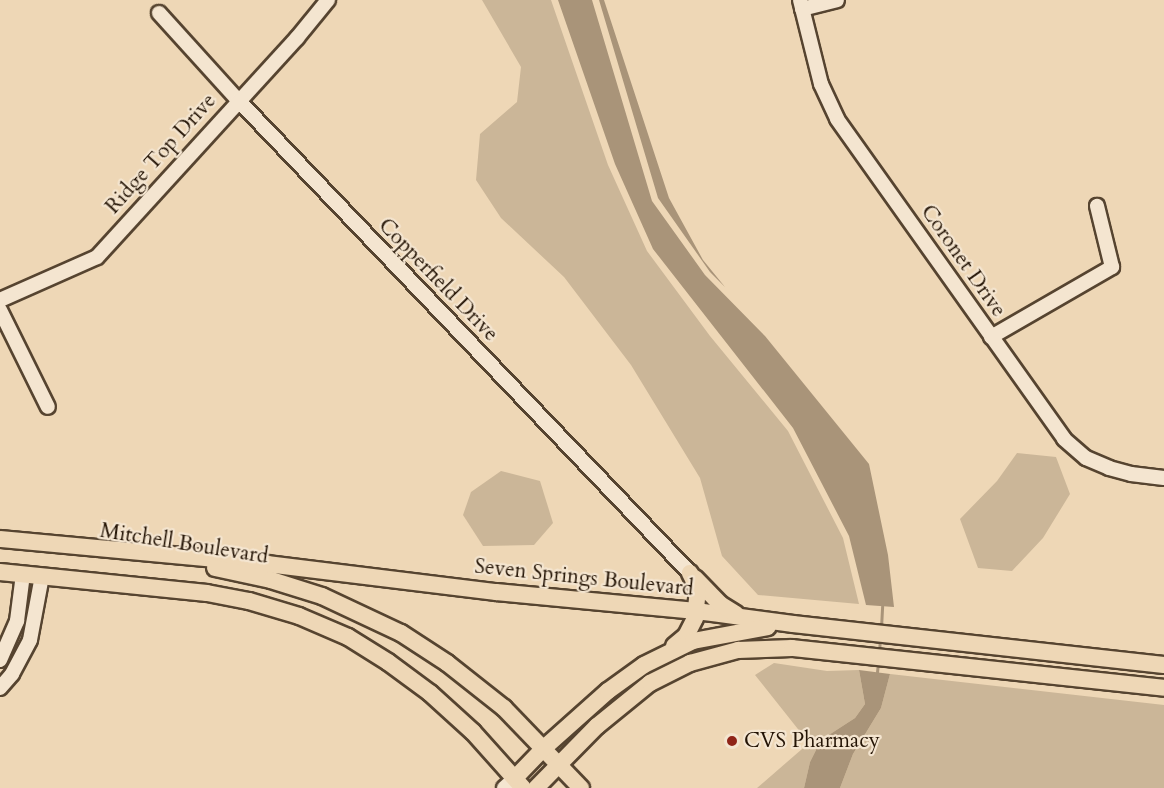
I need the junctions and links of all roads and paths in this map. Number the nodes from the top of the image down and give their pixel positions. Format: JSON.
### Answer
{"nodes":[{"id":1,"x":328,"y":0,"type":"edge"},
{"id":2,"x":837,"y":0,"type":"edge"},
{"id":3,"x":801,"y":4,"type":"edge"},
{"id":4,"x":159,"y":13,"type":"dead end"},
{"id":5,"x":238,"y":100,"type":"junction"},
{"id":6,"x":1097,"y":206,"type":"dead end"},
{"id":7,"x":0,"y":300,"type":"edge"},
{"id":8,"x":0,"y":309,"type":"edge"},
{"id":9,"x":991,"y":337,"type":"junction"},
{"id":10,"x":48,"y":407,"type":"dead end"},
{"id":11,"x":1164,"y":478,"type":"edge"},
{"id":12,"x":0,"y":540,"type":"edge"},
{"id":13,"x":0,"y":572,"type":"edge"},
{"id":14,"x":690,"y":573,"type":"junction"},
{"id":15,"x":23,"y":574,"type":"junction"},
{"id":16,"x":42,"y":576,"type":"junction"},
{"id":17,"x":696,"y":611,"type":"junction"},
{"id":18,"x":739,"y":616,"type":"junction"},
{"id":19,"x":793,"y":624,"type":"junction"},
{"id":20,"x":668,"y":652,"type":"junction"},
{"id":21,"x":0,"y":660,"type":"edge"},
{"id":22,"x":1164,"y":665,"type":"edge"},
{"id":23,"x":0,"y":688,"type":"edge"},
{"id":24,"x":1164,"y":688,"type":"edge"},
{"id":25,"x":544,"y":748,"type":"junction"},
{"id":26,"x":560,"y":765,"type":"junction"},
{"id":27,"x":514,"y":785,"type":"edge"},
{"id":28,"x":536,"y":788,"type":"edge"},
{"id":29,"x":581,"y":788,"type":"edge"}],
"edges":[{"from":1,"to":5,"type":"street","name":"Ridge Top Drive"},
{"from":2,"to":3,"type":"street"},
{"from":3,"to":9,"type":"street","name":"Coronet Drive"},
{"from":4,"to":5,"type":"street","name":"Copperfield Drive"},
{"from":5,"to":7,"type":"street","name":"Ridge Top Drive"},
{"from":5,"to":14,"type":"street","name":"Copperfield Drive"},
{"from":6,"to":9,"type":"street"},
{"from":8,"to":10,"type":"street"},
{"from":9,"to":11,"type":"street","name":"Coronet Drive"},
{"from":12,"to":17,"type":"main road","name":"Seven Springs Boulevard"},
{"from":12,"to":25,"type":"main road","name":"Mitchell Boulevard"},
{"from":13,"to":15,"type":"main road"},
{"from":14,"to":17,"type":"main road"},
{"from":14,"to":18,"type":"main road"},
{"from":15,"to":16,"type":"main road"},
{"from":15,"to":21,"type":"street"},
{"from":16,"to":23,"type":"street"},
{"from":16,"to":27,"type":"main road"},
{"from":17,"to":18,"type":"main road","name":"Seven Springs Boulevard"},
{"from":17,"to":20,"type":"main road"},
{"from":18,"to":19,"type":"main road","name":"Seven Springs Boulevard"},
{"from":19,"to":20,"type":"main road"},
{"from":19,"to":22,"type":"main road","name":"Seven Springs Boulevard"},
{"from":20,"to":25,"type":"main road"},
{"from":24,"to":26,"type":"main road"},
{"from":25,"to":26,"type":"main road","name":"Mitchell Boulevard"},
{"from":25,"to":27,"type":"main road"},
{"from":26,"to":28,"type":"main road"},
{"from":26,"to":29,"type":"main road","name":"Mitchell Boulevard"}]}
